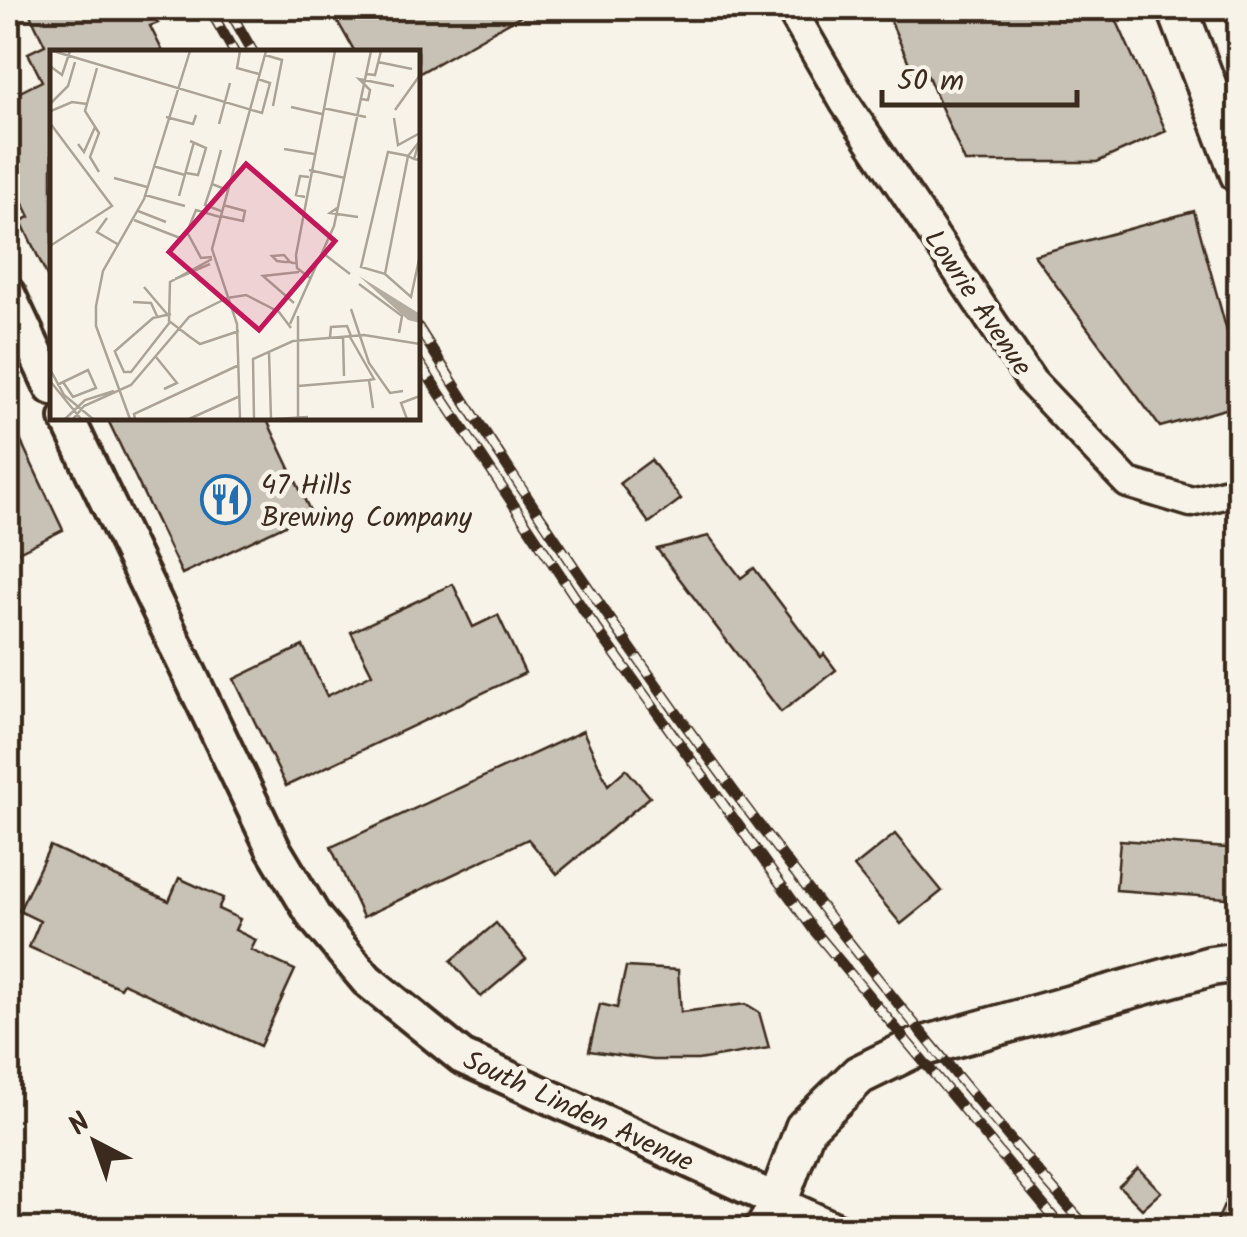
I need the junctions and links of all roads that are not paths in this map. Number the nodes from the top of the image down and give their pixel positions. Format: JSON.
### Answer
{"nodes":[{"id":1,"x":790,"y":8,"type":"edge"},
{"id":2,"x":1177,"y":8,"type":"edge"},
{"id":3,"x":1240,"y":174,"type":"edge"},
{"id":4,"x":8,"y":294,"type":"edge"},
{"id":5,"x":50,"y":384,"type":"edge"},
{"id":6,"x":67,"y":420,"type":"edge"},
{"id":7,"x":1240,"y":490,"type":"edge"},
{"id":8,"x":1240,"y":962,"type":"edge"},
{"id":9,"x":769,"y":1215,"type":"edge"},
{"id":10,"x":841,"y":1230,"type":"edge"}],
"edges":[{"from":1,"to":7,"type":"street","name":"Lowrie Avenue"},
{"from":2,"to":3,"type":"main road"},
{"from":4,"to":5,"type":"street"},
{"from":6,"to":9,"type":"street","name":"South Linden Avenue"},
{"from":8,"to":9,"type":"main road"},
{"from":9,"to":10,"type":"street"}]}
